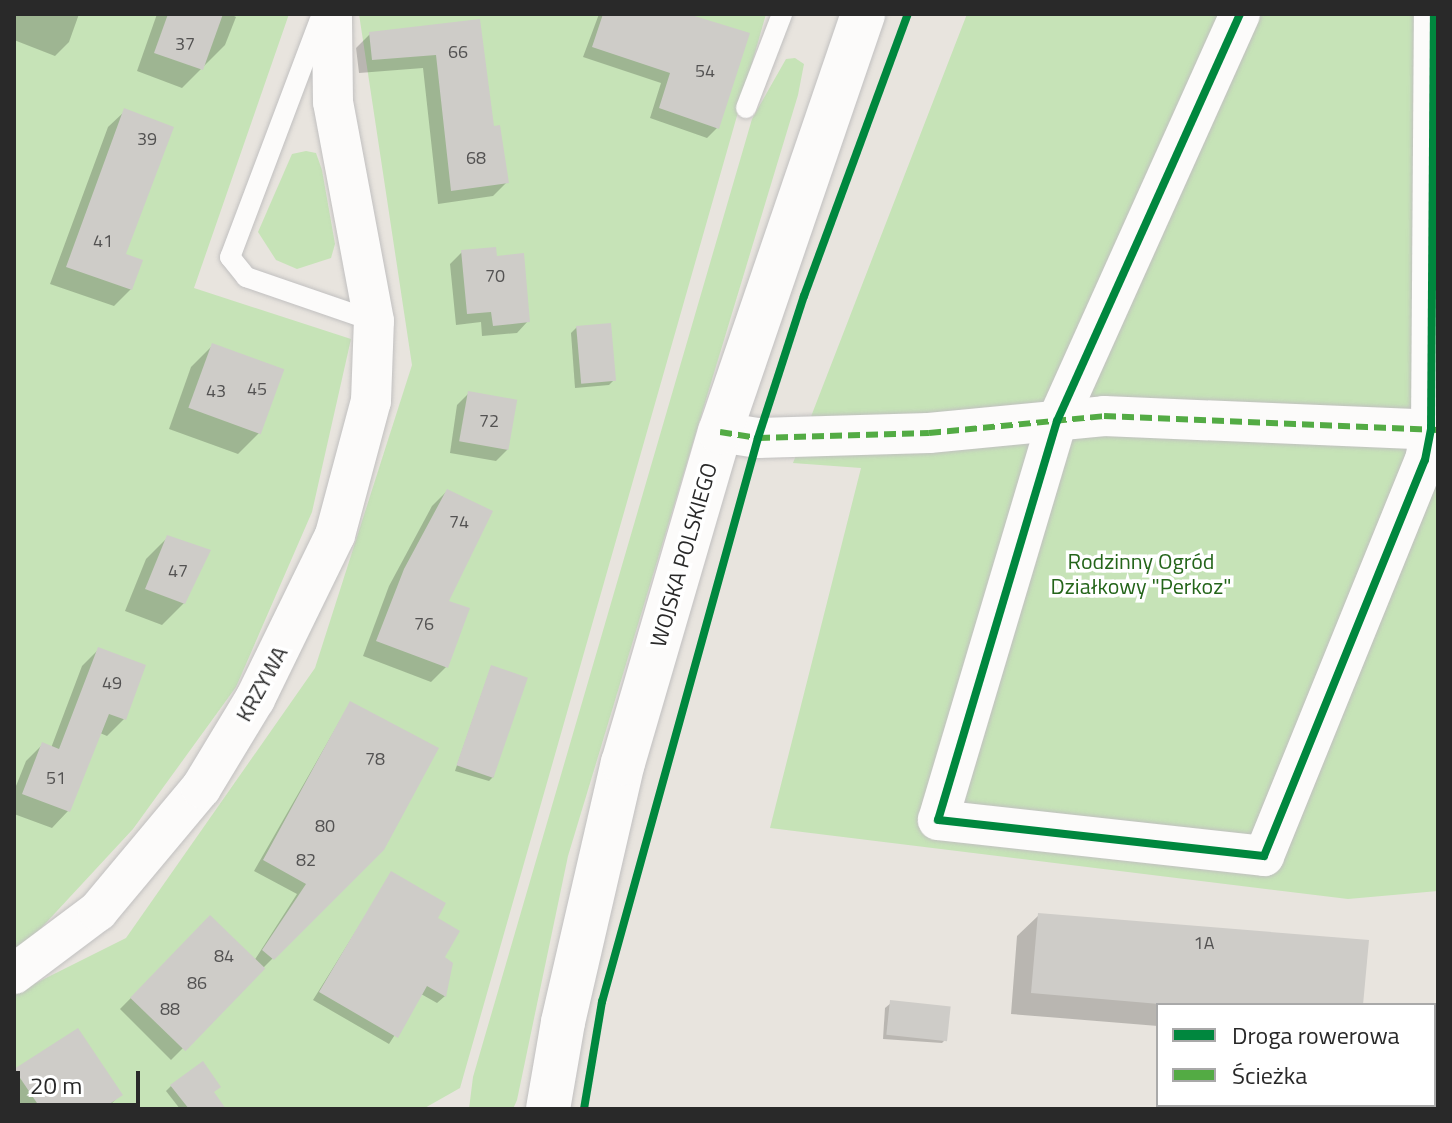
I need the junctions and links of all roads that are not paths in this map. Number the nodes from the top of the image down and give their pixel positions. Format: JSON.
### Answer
{"nodes":[{"id":1,"x":322,"y":14,"type":"edge"},
{"id":2,"x":332,"y":14,"type":"edge"},
{"id":3,"x":782,"y":14,"type":"edge"},
{"id":4,"x":863,"y":14,"type":"edge"},
{"id":5,"x":1240,"y":14,"type":"edge"},
{"id":6,"x":1434,"y":14,"type":"edge"},
{"id":7,"x":746,"y":108,"type":"dead end"},
{"id":8,"x":374,"y":321,"type":"junction"},
{"id":9,"x":1057,"y":421,"type":"junction"},
{"id":10,"x":1434,"y":430,"type":"edge"},
{"id":11,"x":720,"y":432,"type":"junction"},
{"id":12,"x":14,"y":974,"type":"edge"},
{"id":13,"x":548,"y":1109,"type":"edge"}],
"edges":[{"from":1,"to":8,"type":"lane"},
{"from":2,"to":8,"type":"street","name":"KRZYWA"},
{"from":3,"to":7,"type":"lane"},
{"from":4,"to":11,"type":"street","name":"WOJSKA POLSKIEGO"},
{"from":5,"to":9,"type":"street"},
{"from":6,"to":10,"type":"street"},
{"from":8,"to":12,"type":"street","name":"KRZYWA"},
{"from":9,"to":10,"type":"street"},
{"from":9,"to":10,"type":"street"},
{"from":9,"to":11,"type":"street"},
{"from":11,"to":13,"type":"street","name":"WOJSKA POLSKIEGO"}]}
